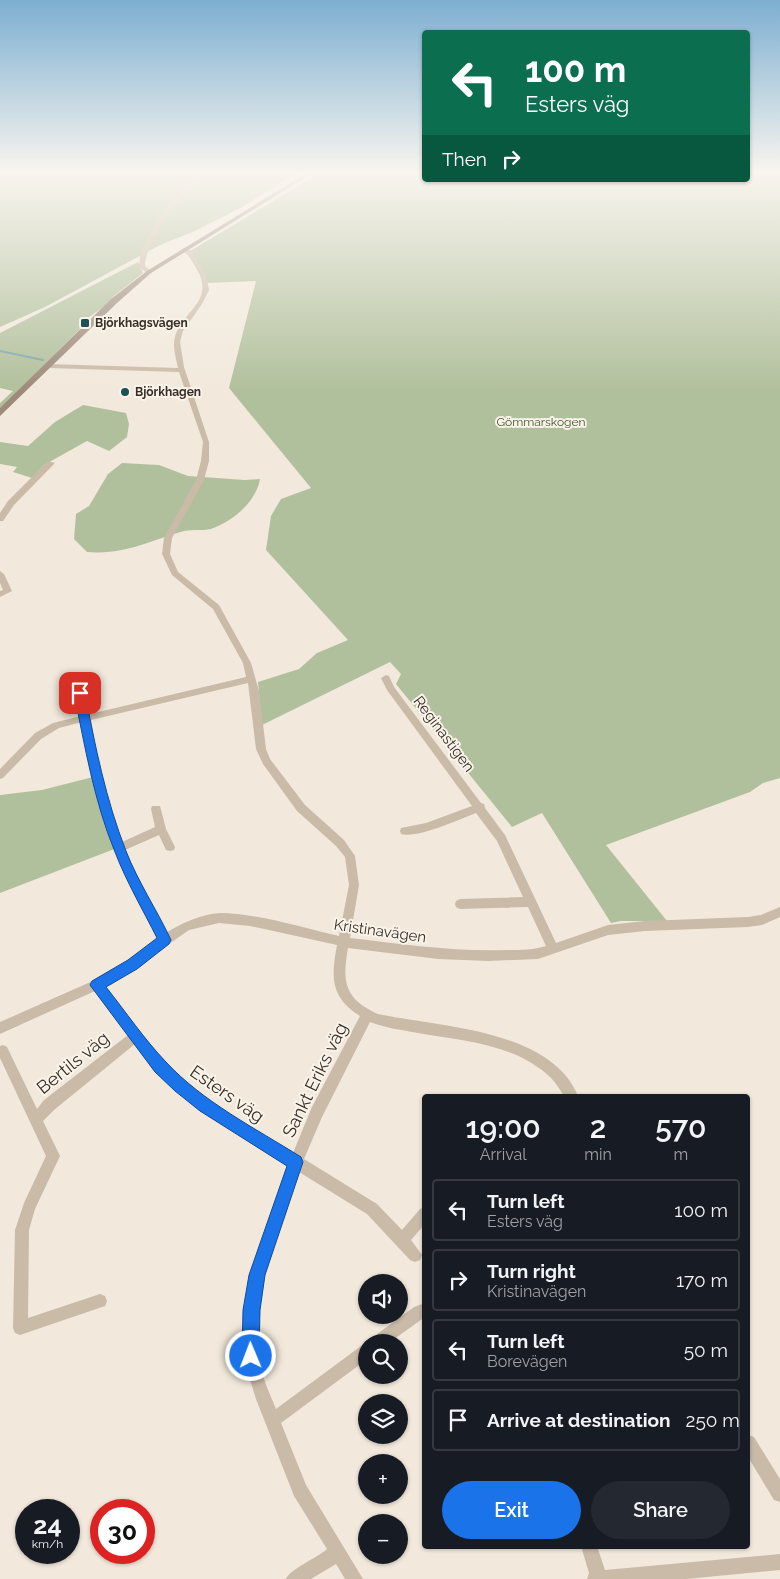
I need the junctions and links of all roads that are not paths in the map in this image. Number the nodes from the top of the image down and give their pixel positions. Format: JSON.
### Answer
{"nodes":[{"id":1,"x":149,"y":245,"type":"edge"},
{"id":2,"x":193,"y":245,"type":"edge"},
{"id":3,"x":184,"y":250,"type":"junction"},
{"id":4,"x":149,"y":272,"type":"junction"},
{"id":5,"x":48,"y":366,"type":"junction"},
{"id":6,"x":183,"y":370,"type":"junction"},
{"id":7,"x":0,"y":413,"type":"edge"},
{"id":8,"x":51,"y":463,"type":"dead end"},
{"id":9,"x":0,"y":519,"type":"edge"},
{"id":10,"x":0,"y":574,"type":"edge"},
{"id":11,"x":4,"y":593,"type":"edge"},
{"id":12,"x":386,"y":678,"type":"dead end"},
{"id":13,"x":252,"y":679,"type":"junction"},
{"id":14,"x":69,"y":681,"type":"dead end"},
{"id":15,"x":85,"y":717,"type":"junction"},
{"id":16,"x":0,"y":775,"type":"edge"},
{"id":17,"x":480,"y":807,"type":"junction"},
{"id":18,"x":156,"y":809,"type":"dead end"},
{"id":19,"x":161,"y":829,"type":"junction"},
{"id":20,"x":405,"y":831,"type":"dead end"},
{"id":21,"x":170,"y":847,"type":"dead end"},
{"id":22,"x":118,"y":848,"type":"junction"},
{"id":23,"x":530,"y":902,"type":"junction"},
{"id":24,"x":460,"y":904,"type":"dead end"},
{"id":25,"x":780,"y":912,"type":"edge"},
{"id":26,"x":164,"y":940,"type":"junction"},
{"id":27,"x":344,"y":942,"type":"junction"},
{"id":28,"x":553,"y":949,"type":"junction"},
{"id":29,"x":97,"y":985,"type":"junction"},
{"id":30,"x":367,"y":1015,"type":"junction"},
{"id":31,"x":0,"y":1028,"type":"edge"},
{"id":32,"x":136,"y":1036,"type":"junction"},
{"id":33,"x":3,"y":1050,"type":"dead end"},
{"id":34,"x":571,"y":1094,"type":"edge"},
{"id":35,"x":35,"y":1121,"type":"junction"},
{"id":36,"x":296,"y":1162,"type":"junction"},
{"id":37,"x":422,"y":1217,"type":"edge"},
{"id":38,"x":402,"y":1240,"type":"junction"},
{"id":39,"x":415,"y":1255,"type":"dead end"},
{"id":40,"x":100,"y":1301,"type":"dead end"},
{"id":41,"x":422,"y":1311,"type":"edge"},
{"id":42,"x":389,"y":1334,"type":"edge"},
{"id":43,"x":358,"y":1357,"type":"edge"},
{"id":44,"x":273,"y":1420,"type":"junction"},
{"id":45,"x":750,"y":1447,"type":"edge"},
{"id":46,"x":780,"y":1494,"type":"edge"},
{"id":47,"x":590,"y":1549,"type":"edge"},
{"id":48,"x":337,"y":1552,"type":"junction"},
{"id":49,"x":780,"y":1562,"type":"edge"},
{"id":50,"x":675,"y":1575,"type":"edge"},
{"id":51,"x":599,"y":1578,"type":"edge"},
{"id":52,"x":294,"y":1579,"type":"edge"},
{"id":53,"x":355,"y":1579,"type":"edge"},
{"id":54,"x":595,"y":1579,"type":"edge"}],
"edges":[{"from":1,"to":4,"type":"street"},
{"from":2,"to":3,"type":"main road"},
{"from":3,"to":4,"type":"main road"},
{"from":3,"to":6,"type":"street"},
{"from":4,"to":5,"type":"main road"},
{"from":5,"to":6,"type":"street"},
{"from":5,"to":7,"type":"main road"},
{"from":6,"to":13,"type":"street"},
{"from":8,"to":9,"type":"street"},
{"from":10,"to":11,"type":"street"},
{"from":12,"to":17,"type":"street","name":"Reginastigen"},
{"from":13,"to":15,"type":"street"},
{"from":13,"to":27,"type":"street"},
{"from":14,"to":15,"type":"street"},
{"from":15,"to":16,"type":"street"},
{"from":15,"to":22,"type":"street"},
{"from":17,"to":20,"type":"street"},
{"from":17,"to":23,"type":"street","name":"Reginastigen"},
{"from":18,"to":19,"type":"street"},
{"from":19,"to":21,"type":"street"},
{"from":19,"to":22,"type":"street"},
{"from":22,"to":26,"type":"street"},
{"from":23,"to":24,"type":"street"},
{"from":23,"to":28,"type":"street","name":"Reginastigen"},
{"from":25,"to":28,"type":"street","name":"Kristinavägen"},
{"from":26,"to":27,"type":"street","name":"Kristinavägen"},
{"from":26,"to":29,"type":"street","name":"Kristinavägen"},
{"from":27,"to":28,"type":"street","name":"Kristinavägen"},
{"from":27,"to":30,"type":"street"},
{"from":29,"to":31,"type":"street","name":"Kristinavägen"},
{"from":29,"to":32,"type":"street","name":"Esters väg"},
{"from":30,"to":34,"type":"street"},
{"from":30,"to":36,"type":"street","name":"Sankt Eriks väg"},
{"from":32,"to":35,"type":"street","name":"Bertils väg"},
{"from":32,"to":36,"type":"street","name":"Esters väg"},
{"from":33,"to":35,"type":"street"},
{"from":35,"to":40,"type":"street"},
{"from":36,"to":38,"type":"street","name":"Esters väg"},
{"from":36,"to":44,"type":"street","name":"Sankt Eriks väg"},
{"from":37,"to":38,"type":"street"},
{"from":38,"to":39,"type":"street","name":"Esters väg"},
{"from":41,"to":42,"type":"street"},
{"from":43,"to":44,"type":"street"},
{"from":44,"to":48,"type":"street","name":"Sankt Eriks väg"},
{"from":45,"to":46,"type":"street"},
{"from":47,"to":51,"type":"street"},
{"from":48,"to":52,"type":"street"},
{"from":48,"to":53,"type":"street","name":"Sankt Eriks väg"},
{"from":49,"to":50,"type":"street"},
{"from":50,"to":51,"type":"street"},
{"from":51,"to":54,"type":"street"}]}
